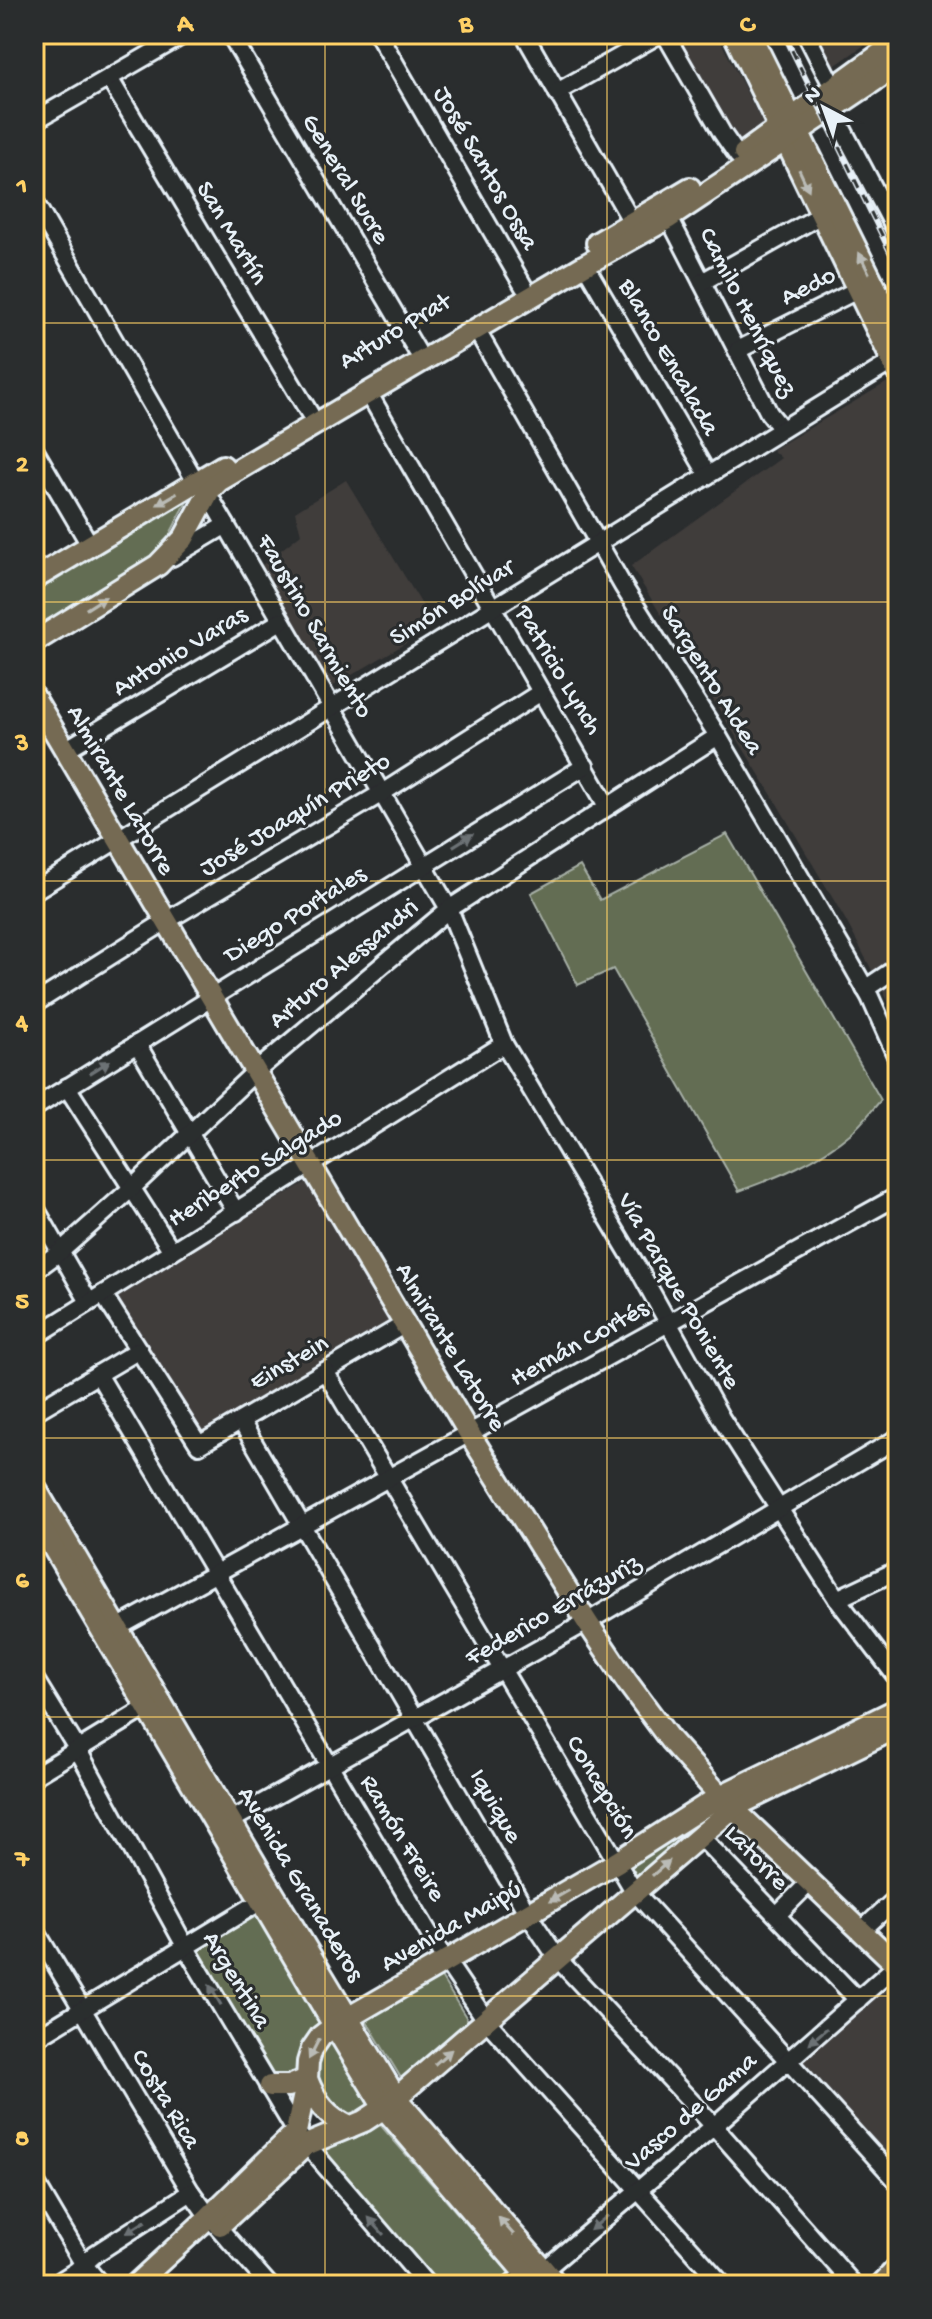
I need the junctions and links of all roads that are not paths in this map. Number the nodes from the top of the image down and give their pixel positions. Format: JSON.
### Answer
{"nodes":[{"id":1,"x":185,"y":34,"type":"edge"},
{"id":2,"x":230,"y":34,"type":"edge"},
{"id":3,"x":378,"y":34,"type":"edge"},
{"id":4,"x":524,"y":34,"type":"edge"},
{"id":5,"x":662,"y":34,"type":"edge"},
{"id":6,"x":734,"y":34,"type":"edge"},
{"id":7,"x":750,"y":34,"type":"edge"},
{"id":8,"x":806,"y":34,"type":"edge"},
{"id":9,"x":898,"y":41,"type":"edge"},
{"id":10,"x":898,"y":65,"type":"edge"},
{"id":11,"x":109,"y":78,"type":"junction"},
{"id":12,"x":557,"y":92,"type":"junction"},
{"id":13,"x":833,"y":99,"type":"junction"},
{"id":14,"x":34,"y":121,"type":"edge"},
{"id":15,"x":790,"y":128,"type":"junction"},
{"id":16,"x":738,"y":156,"type":"junction"},
{"id":17,"x":34,"y":201,"type":"edge"},
{"id":18,"x":821,"y":215,"type":"junction"},
{"id":19,"x":669,"y":218,"type":"junction"},
{"id":20,"x":632,"y":222,"type":"junction"},
{"id":21,"x":898,"y":234,"type":"edge"},
{"id":22,"x":585,"y":265,"type":"junction"},
{"id":23,"x":702,"y":282,"type":"junction"},
{"id":24,"x":524,"y":287,"type":"junction"},
{"id":25,"x":857,"y":290,"type":"junction"},
{"id":26,"x":476,"y":329,"type":"junction"},
{"id":27,"x":898,"y":333,"type":"edge"},
{"id":28,"x":738,"y":350,"type":"junction"},
{"id":29,"x":417,"y":351,"type":"junction"},
{"id":30,"x":896,"y":364,"type":"edge"},
{"id":31,"x":369,"y":394,"type":"junction"},
{"id":32,"x":310,"y":414,"type":"junction"},
{"id":33,"x":782,"y":429,"type":"junction"},
{"id":34,"x":34,"y":449,"type":"edge"},
{"id":35,"x":708,"y":475,"type":"junction"},
{"id":36,"x":202,"y":488,"type":"junction"},
{"id":37,"x":226,"y":525,"type":"junction"},
{"id":38,"x":598,"y":543,"type":"junction"},
{"id":39,"x":90,"y":545,"type":"junction"},
{"id":40,"x":158,"y":565,"type":"junction"},
{"id":41,"x":34,"y":579,"type":"edge"},
{"id":42,"x":492,"y":609,"type":"junction"},
{"id":43,"x":281,"y":621,"type":"junction"},
{"id":44,"x":34,"y":642,"type":"edge"},
{"id":45,"x":541,"y":692,"type":"junction"},
{"id":46,"x":34,"y":697,"type":"edge"},
{"id":47,"x":331,"y":708,"type":"junction"},
{"id":48,"x":718,"y":736,"type":"junction"},
{"id":49,"x":65,"y":750,"type":"junction"},
{"id":50,"x":585,"y":766,"type":"junction"},
{"id":51,"x":382,"y":793,"type":"junction"},
{"id":52,"x":607,"y":806,"type":"junction"},
{"id":53,"x":117,"y":840,"type":"junction"},
{"id":54,"x":424,"y":865,"type":"junction"},
{"id":55,"x":34,"y":891,"type":"edge"},
{"id":56,"x":449,"y":909,"type":"junction"},
{"id":57,"x":166,"y":921,"type":"junction"},
{"id":58,"x":898,"y":967,"type":"edge"},
{"id":59,"x":898,"y":977,"type":"edge"},
{"id":60,"x":868,"y":993,"type":"junction"},
{"id":61,"x":211,"y":998,"type":"junction"},
{"id":62,"x":34,"y":1004,"type":"edge"},
{"id":63,"x":137,"y":1044,"type":"junction"},
{"id":64,"x":504,"y":1044,"type":"junction"},
{"id":65,"x":898,"y":1060,"type":"edge"},
{"id":66,"x":255,"y":1072,"type":"junction"},
{"id":67,"x":67,"y":1087,"type":"junction"},
{"id":68,"x":34,"y":1108,"type":"edge"},
{"id":69,"x":190,"y":1135,"type":"junction"},
{"id":70,"x":311,"y":1165,"type":"junction"},
{"id":71,"x":132,"y":1188,"type":"junction"},
{"id":72,"x":898,"y":1196,"type":"edge"},
{"id":73,"x":34,"y":1206,"type":"edge"},
{"id":74,"x":236,"y":1212,"type":"junction"},
{"id":75,"x":61,"y":1251,"type":"junction"},
{"id":76,"x":172,"y":1251,"type":"junction"},
{"id":77,"x":34,"y":1271,"type":"edge"},
{"id":78,"x":96,"y":1298,"type":"junction"},
{"id":79,"x":669,"y":1323,"type":"junction"},
{"id":80,"x":405,"y":1324,"type":"junction"},
{"id":81,"x":34,"y":1337,"type":"edge"},
{"id":82,"x":139,"y":1350,"type":"junction"},
{"id":83,"x":325,"y":1371,"type":"junction"},
{"id":84,"x":98,"y":1374,"type":"junction"},
{"id":85,"x":34,"y":1412,"type":"edge"},
{"id":86,"x":241,"y":1421,"type":"junction"},
{"id":87,"x":469,"y":1433,"type":"junction"},
{"id":88,"x":898,"y":1438,"type":"edge"},
{"id":89,"x":388,"y":1478,"type":"junction"},
{"id":90,"x":34,"y":1486,"type":"edge"},
{"id":91,"x":780,"y":1509,"type":"junction"},
{"id":92,"x":35,"y":1517,"type":"edge"},
{"id":93,"x":302,"y":1526,"type":"junction"},
{"id":94,"x":898,"y":1570,"type":"edge"},
{"id":95,"x":217,"y":1573,"type":"junction"},
{"id":96,"x":837,"y":1599,"type":"junction"},
{"id":97,"x":587,"y":1622,"type":"junction"},
{"id":98,"x":117,"y":1628,"type":"junction"},
{"id":99,"x":502,"y":1670,"type":"junction"},
{"id":100,"x":34,"y":1678,"type":"edge"},
{"id":101,"x":898,"y":1679,"type":"edge"},
{"id":102,"x":153,"y":1703,"type":"junction"},
{"id":103,"x":898,"y":1709,"type":"edge"},
{"id":104,"x":416,"y":1719,"type":"junction"},
{"id":105,"x":898,"y":1727,"type":"edge"},
{"id":106,"x":78,"y":1750,"type":"junction"},
{"id":107,"x":331,"y":1766,"type":"junction"},
{"id":108,"x":34,"y":1776,"type":"edge"},
{"id":109,"x":727,"y":1802,"type":"junction"},
{"id":110,"x":230,"y":1821,"type":"junction"},
{"id":111,"x":699,"y":1835,"type":"junction"},
{"id":112,"x":617,"y":1862,"type":"junction"},
{"id":113,"x":811,"y":1881,"type":"junction"},
{"id":114,"x":634,"y":1891,"type":"junction"},
{"id":115,"x":898,"y":1897,"type":"edge"},
{"id":116,"x":261,"y":1901,"type":"junction"},
{"id":117,"x":528,"y":1914,"type":"junction"},
{"id":118,"x":777,"y":1915,"type":"junction"},
{"id":119,"x":34,"y":1928,"type":"edge"},
{"id":120,"x":861,"y":1931,"type":"junction"},
{"id":121,"x":185,"y":1946,"type":"junction"},
{"id":122,"x":558,"y":1959,"type":"junction"},
{"id":123,"x":447,"y":1962,"type":"junction"},
{"id":124,"x":897,"y":1966,"type":"edge"},
{"id":125,"x":858,"y":2000,"type":"junction"},
{"id":126,"x":81,"y":2010,"type":"junction"},
{"id":127,"x":486,"y":2020,"type":"junction"},
{"id":128,"x":341,"y":2022,"type":"junction"},
{"id":129,"x":34,"y":2039,"type":"edge"},
{"id":130,"x":788,"y":2061,"type":"junction"},
{"id":131,"x":307,"y":2079,"type":"junction"},
{"id":132,"x":270,"y":2086,"type":"junction"},
{"id":133,"x":390,"y":2103,"type":"junction"},
{"id":134,"x":714,"y":2126,"type":"junction"},
{"id":135,"x":350,"y":2127,"type":"junction"},
{"id":136,"x":301,"y":2138,"type":"junction"},
{"id":137,"x":34,"y":2180,"type":"edge"},
{"id":138,"x":898,"y":2182,"type":"edge"},
{"id":139,"x":638,"y":2190,"type":"junction"},
{"id":140,"x":191,"y":2192,"type":"junction"},
{"id":141,"x":214,"y":2222,"type":"junction"},
{"id":142,"x":84,"y":2265,"type":"junction"},
{"id":143,"x":898,"y":2267,"type":"edge"},
{"id":144,"x":533,"y":2281,"type":"edge"},
{"id":145,"x":54,"y":2285,"type":"edge"},
{"id":146,"x":101,"y":2285,"type":"edge"},
{"id":147,"x":135,"y":2285,"type":"edge"},
{"id":148,"x":156,"y":2285,"type":"edge"},
{"id":149,"x":269,"y":2285,"type":"edge"},
{"id":150,"x":427,"y":2285,"type":"edge"},
{"id":151,"x":723,"y":2285,"type":"edge"},
{"id":152,"x":854,"y":2285,"type":"edge"},
{"id":153,"x":881,"y":2285,"type":"edge"}],
"edges":[{"from":1,"to":11,"type":"street"},
{"from":2,"to":29,"type":"street","name":"General Sucre"},
{"from":3,"to":24,"type":"street","name":"José Santos Ossa"},
{"from":4,"to":12,"type":"street"},
{"from":5,"to":12,"type":"street"},
{"from":5,"to":16,"type":"street"},
{"from":6,"to":15,"type":"main road"},
{"from":7,"to":15,"type":"main road"},
{"from":8,"to":13,"type":"street"},
{"from":9,"to":13,"type":"main road"},
{"from":10,"to":13,"type":"main road"},
{"from":11,"to":14,"type":"street"},
{"from":11,"to":32,"type":"street","name":"San Martín"},
{"from":12,"to":20,"type":"street"},
{"from":13,"to":15,"type":"main road"},
{"from":13,"to":21,"type":"street"},
{"from":15,"to":16,"type":"main road","name":"Arturo Prat"},
{"from":15,"to":18,"type":"main road","one_way":true},
{"from":15,"to":19,"type":"main road","name":"Arturo Prat"},
{"from":27,"to":15,"type":"main road","one_way":true},
{"from":16,"to":20,"type":"main road","name":"Arturo Prat"},
{"from":17,"to":36,"type":"street","name":"Faustino Sarmiento"},
{"from":18,"to":23,"type":"street"},
{"from":18,"to":25,"type":"main road"},
{"from":19,"to":22,"type":"main road","name":"Arturo Prat"},
{"from":19,"to":23,"type":"street","name":"Camilo Henríquez"},
{"from":20,"to":24,"type":"main road","name":"Arturo Prat"},
{"from":22,"to":26,"type":"main road","name":"Arturo Prat"},
{"from":22,"to":35,"type":"street","name":"Blanco Encalada"},
{"from":23,"to":28,"type":"street","name":"Camilo Henríquez"},
{"from":24,"to":29,"type":"main road","name":"Arturo Prat"},
{"from":25,"to":28,"type":"street","name":"Aedo"},
{"from":25,"to":30,"type":"main road"},
{"from":26,"to":31,"type":"main road","name":"Arturo Prat"},
{"from":26,"to":38,"type":"street","name":"Sargento Aldea"},
{"from":28,"to":33,"type":"street","name":"Camilo Henríquez"},
{"from":29,"to":32,"type":"main road","name":"Arturo Prat"},
{"from":30,"to":33,"type":"street","name":"Simón Bolívar"},
{"from":31,"to":36,"type":"main road","name":"Arturo Prat"},
{"from":31,"to":42,"type":"street","name":"Patricio Lynch"},
{"from":32,"to":36,"type":"main road","name":"Arturo Prat"},
{"from":33,"to":35,"type":"street","name":"Simón Bolívar"},
{"from":34,"to":39,"type":"street"},
{"from":35,"to":38,"type":"street","name":"Simón Bolívar"},
{"from":36,"to":37,"type":"street","name":"Faustino Sarmiento"},
{"from":36,"to":39,"type":"main road","name":"Arturo Prat","one_way":true},
{"from":36,"to":40,"type":"main road","name":"Arturo Prat"},
{"from":37,"to":40,"type":"street","name":"Arturo Prat"},
{"from":37,"to":43,"type":"street","name":"Faustino Sarmiento"},
{"from":38,"to":42,"type":"street","name":"Simón Bolívar"},
{"from":38,"to":48,"type":"street","name":"Sargento Aldea"},
{"from":39,"to":41,"type":"main road","name":"Arturo Prat"},
{"from":44,"to":40,"type":"main road","name":"Arturo Prat","one_way":true},
{"from":42,"to":45,"type":"street","name":"Patricio Lynch"},
{"from":42,"to":47,"type":"street","name":"Simón Bolívar"},
{"from":43,"to":47,"type":"street","name":"Faustino Sarmiento"},
{"from":43,"to":49,"type":"street","name":"Antonio Varas"},
{"from":45,"to":50,"type":"street","name":"Patricio Lynch"},
{"from":45,"to":51,"type":"street","name":"José Joaquín Prieto"},
{"from":46,"to":49,"type":"main road","name":"Almirante Latorre"},
{"from":47,"to":51,"type":"street","name":"Faustino Sarmiento"},
{"from":47,"to":53,"type":"street","name":"Simón Bolívar"},
{"from":48,"to":52,"type":"street","name":"Arturo Alessandri"},
{"from":48,"to":60,"type":"street","name":"Sargento Aldea"},
{"from":49,"to":53,"type":"main road","name":"Almirante Latorre"},
{"from":50,"to":52,"type":"street","name":"Patricio Lynch"},
{"from":54,"to":50,"type":"street","name":"Diego Portales","one_way":true},
{"from":51,"to":54,"type":"street","name":"Faustino Sarmiento"},
{"from":51,"to":57,"type":"street","name":"José Joaquín Prieto"},
{"from":52,"to":56,"type":"street","name":"Arturo Alessandri"},
{"from":53,"to":55,"type":"street","name":"Simón Bolívar"},
{"from":53,"to":57,"type":"main road","name":"Almirante Latorre"},
{"from":54,"to":56,"type":"street","name":"Faustino Sarmiento"},
{"from":54,"to":61,"type":"street","name":"Diego Portales"},
{"from":56,"to":64,"type":"street","name":"Vía Parque Poniente"},
{"from":56,"to":66,"type":"street","name":"Arturo Alessandri"},
{"from":57,"to":61,"type":"main road","name":"Almirante Latorre"},
{"from":57,"to":62,"type":"street","name":"José Joaquín Prieto"},
{"from":58,"to":60,"type":"street"},
{"from":59,"to":60,"type":"street"},
{"from":60,"to":65,"type":"street","name":"Sargento Aldea"},
{"from":61,"to":63,"type":"street","name":"Diego Portales"},
{"from":61,"to":66,"type":"main road","name":"Almirante Latorre"},
{"from":67,"to":63,"type":"street","name":"Diego Portales","one_way":true},
{"from":63,"to":69,"type":"street"},
{"from":64,"to":70,"type":"street","name":"Heriberto Salgado"},
{"from":64,"to":79,"type":"street","name":"Vía Parque Poniente"},
{"from":66,"to":69,"type":"street","name":"Arturo Alessandri"},
{"from":66,"to":70,"type":"main road","name":"Almirante Latorre"},
{"from":67,"to":68,"type":"street","name":"Diego Portales"},
{"from":67,"to":71,"type":"street"},
{"from":69,"to":71,"type":"street","name":"Arturo Alessandri"},
{"from":69,"to":74,"type":"street"},
{"from":70,"to":74,"type":"street","name":"Heriberto Salgado"},
{"from":70,"to":80,"type":"main road","name":"Almirante Latorre"},
{"from":71,"to":75,"type":"street","name":"Arturo Alessandri"},
{"from":71,"to":76,"type":"street"},
{"from":72,"to":79,"type":"street","name":"Hernán Cortés"},
{"from":73,"to":75,"type":"street"},
{"from":74,"to":76,"type":"street","name":"Heriberto Salgado"},
{"from":75,"to":77,"type":"street","name":"Arturo Alessandri"},
{"from":75,"to":78,"type":"street"},
{"from":76,"to":78,"type":"street","name":"Heriberto Salgado"},
{"from":78,"to":81,"type":"street","name":"Heriberto Salgado"},
{"from":78,"to":82,"type":"street"},
{"from":79,"to":87,"type":"street","name":"Hernán Cortés"},
{"from":79,"to":91,"type":"street","name":"Vía Parque Poniente"},
{"from":80,"to":83,"type":"street","name":"Einstein"},
{"from":80,"to":87,"type":"main road","name":"Almirante Latorre"},
{"from":82,"to":84,"type":"street"},
{"from":82,"to":86,"type":"street","name":"Einstein"},
{"from":83,"to":86,"type":"street","name":"Einstein"},
{"from":83,"to":89,"type":"street","name":"Concepción"},
{"from":84,"to":85,"type":"street"},
{"from":84,"to":95,"type":"street","name":"Ramón Freire"},
{"from":86,"to":93,"type":"street","name":"Iquique"},
{"from":87,"to":89,"type":"street","name":"Hernán Cortés"},
{"from":87,"to":97,"type":"main road","name":"Almirante Latorre"},
{"from":88,"to":91,"type":"street","name":"Federico Errázuriz"},
{"from":89,"to":93,"type":"street","name":"Hernán Cortés"},
{"from":89,"to":99,"type":"street","name":"Concepción"},
{"from":90,"to":98,"type":"main road","name":"Avenida Granaderos"},
{"from":91,"to":96,"type":"street","name":"Vía Parque Poniente"},
{"from":91,"to":97,"type":"street","name":"Federico Errázuriz"},
{"from":92,"to":102,"type":"main road","name":"Avenida Granaderos"},
{"from":93,"to":95,"type":"street","name":"Hernán Cortés"},
{"from":93,"to":104,"type":"street","name":"Iquique"},
{"from":94,"to":96,"type":"street"},
{"from":95,"to":98,"type":"street","name":"Hernán Cortés"},
{"from":95,"to":107,"type":"street","name":"Ramón Freire"},
{"from":96,"to":101,"type":"street","name":"Vía Parque Poniente"},
{"from":97,"to":99,"type":"street","name":"Federico Errázuriz"},
{"from":97,"to":109,"type":"main road","name":"Almirante Latorre"},
{"from":98,"to":102,"type":"main road","name":"Avenida Granaderos"},
{"from":99,"to":104,"type":"street","name":"Federico Errázuriz"},
{"from":99,"to":112,"type":"street","name":"Concepción"},
{"from":100,"to":106,"type":"street","name":"Argentina"},
{"from":102,"to":106,"type":"street"},
{"from":102,"to":110,"type":"main road","name":"Avenida Granaderos"},
{"from":102,"to":116,"type":"main road","name":"Avenida Granaderos"},
{"from":103,"to":109,"type":"main road"},
{"from":104,"to":107,"type":"street","name":"Federico Errázuriz"},
{"from":104,"to":117,"type":"street","name":"Iquique"},
{"from":105,"to":109,"type":"main road"},
{"from":106,"to":108,"type":"street"},
{"from":106,"to":121,"type":"street","name":"Argentina"},
{"from":107,"to":110,"type":"street","name":"Federico Errázuriz"},
{"from":107,"to":123,"type":"street","name":"Ramón Freire"},
{"from":109,"to":111,"type":"main road"},
{"from":109,"to":112,"type":"main road","name":"Avenida Maipú"},
{"from":109,"to":113,"type":"main road","name":"Almirante Latorre"},
{"from":110,"to":128,"type":"main road","name":"Avenida Granaderos"},
{"from":114,"to":111,"type":"main road","one_way":true},
{"from":111,"to":118,"type":"street","name":"Latorre"},
{"from":112,"to":114,"type":"street","name":"Concepción"},
{"from":112,"to":117,"type":"main road","name":"Avenida Maipú","one_way":true},
{"from":113,"to":118,"type":"street","name":"Latorre"},
{"from":113,"to":120,"type":"main road","name":"Almirante Latorre"},
{"from":114,"to":122,"type":"main road"},
{"from":114,"to":130,"type":"street","name":"Concepción"},
{"from":115,"to":120,"type":"street"},
{"from":116,"to":121,"type":"street"},
{"from":116,"to":128,"type":"main road","name":"Avenida Granaderos"},
{"from":117,"to":122,"type":"street","name":"Iquique"},
{"from":117,"to":123,"type":"main road","name":"Avenida Maipú"},
{"from":118,"to":125,"type":"street","name":"Latorre"},
{"from":119,"to":126,"type":"street","name":"Costa Rica"},
{"from":120,"to":124,"type":"main road","name":"Almirante Latorre"},
{"from":121,"to":126,"type":"street"},
{"from":132,"to":121,"type":"street","name":"Argentina","one_way":true},
{"from":122,"to":127,"type":"main road"},
{"from":122,"to":134,"type":"street","name":"Iquique"},
{"from":123,"to":127,"type":"street","name":"Ramón Freire"},
{"from":123,"to":128,"type":"main road","name":"Avenida Maipú"},
{"from":124,"to":125,"type":"street","name":"Vasco de Gama"},
{"from":125,"to":130,"type":"street","name":"Vasco de Gama","one_way":true},
{"from":126,"to":129,"type":"street"},
{"from":126,"to":140,"type":"street","name":"Costa Rica"},
{"from":133,"to":127,"type":"main road","one_way":true},
{"from":127,"to":139,"type":"street","name":"Ramón Freire"},
{"from":128,"to":131,"type":"main road","name":"Avenida Maipú","one_way":true},
{"from":128,"to":133,"type":"main road","name":"Avenida Granaderos"},
{"from":130,"to":134,"type":"street","name":"Vasco de Gama"},
{"from":130,"to":138,"type":"street","name":"Concepción"},
{"from":131,"to":132,"type":"main road"},
{"from":131,"to":135,"type":"main road"},
{"from":131,"to":136,"type":"main road","name":"Avenida Maipú"},
{"from":132,"to":136,"type":"street","name":"Argentina"},
{"from":133,"to":135,"type":"main road"},
{"from":133,"to":144,"type":"main road","name":"Avenida Granaderos"},
{"from":134,"to":139,"type":"street","name":"Vasco de Gama"},
{"from":134,"to":152,"type":"street","name":"Iquique"},
{"from":135,"to":136,"type":"main road"},
{"from":136,"to":141,"type":"main road"},
{"from":150,"to":136,"type":"street","name":"Argentina","one_way":true},
{"from":137,"to":142,"type":"street"},
{"from":139,"to":144,"type":"street","name":"Vasco de Gama","one_way":true},
{"from":139,"to":151,"type":"street","name":"Ramón Freire"},
{"from":140,"to":141,"type":"street","name":"Costa Rica"},
{"from":140,"to":142,"type":"street","one_way":true},
{"from":141,"to":147,"type":"main road"},
{"from":141,"to":148,"type":"main road"},
{"from":141,"to":149,"type":"street","name":"Costa Rica"},
{"from":142,"to":145,"type":"street"},
{"from":142,"to":146,"type":"street"},
{"from":143,"to":153,"type":"main road"}]}
